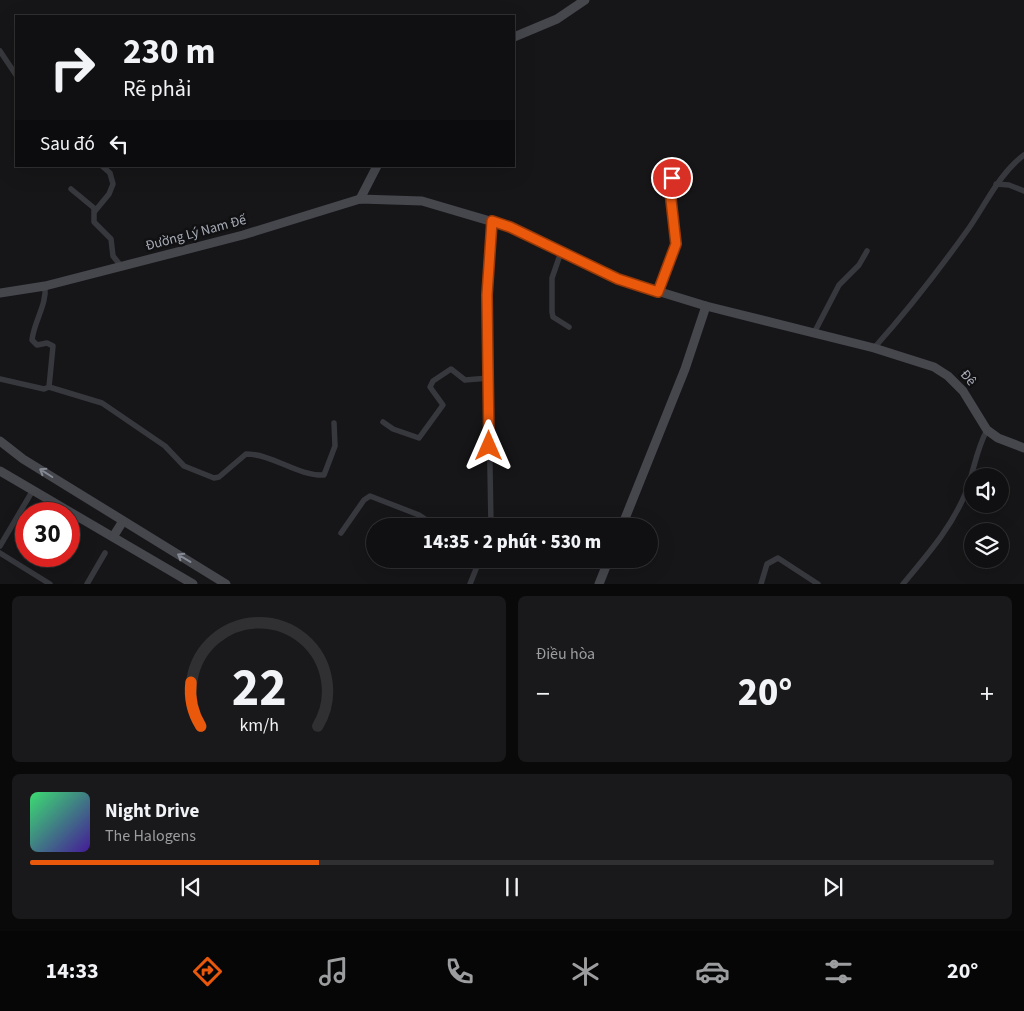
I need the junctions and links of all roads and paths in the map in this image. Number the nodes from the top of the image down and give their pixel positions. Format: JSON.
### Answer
{"nodes":[{"id":1,"x":585,"y":0,"type":"edge"},
{"id":2,"x":515,"y":37,"type":"edge"},
{"id":3,"x":0,"y":51,"type":"edge"},
{"id":4,"x":15,"y":74,"type":"edge"},
{"id":5,"x":1024,"y":155,"type":"edge"},
{"id":6,"x":103,"y":167,"type":"edge"},
{"id":7,"x":376,"y":167,"type":"edge"},
{"id":8,"x":672,"y":178,"type":"dead end"},
{"id":9,"x":996,"y":184,"type":"junction"},
{"id":10,"x":71,"y":189,"type":"dead end"},
{"id":11,"x":1024,"y":191,"type":"edge"},
{"id":12,"x":360,"y":199,"type":"junction"},
{"id":13,"x":95,"y":211,"type":"junction"},
{"id":14,"x":492,"y":221,"type":"junction"},
{"id":15,"x":867,"y":251,"type":"dead end"},
{"id":16,"x":561,"y":252,"type":"junction"},
{"id":17,"x":121,"y":266,"type":"junction"},
{"id":18,"x":45,"y":286,"type":"junction"},
{"id":19,"x":658,"y":292,"type":"junction"},
{"id":20,"x":0,"y":293,"type":"edge"},
{"id":21,"x":706,"y":306,"type":"junction"},
{"id":22,"x":569,"y":327,"type":"dead end"},
{"id":23,"x":814,"y":333,"type":"junction"},
{"id":24,"x":874,"y":348,"type":"junction"},
{"id":25,"x":489,"y":378,"type":"junction"},
{"id":26,"x":0,"y":379,"type":"edge"},
{"id":27,"x":49,"y":387,"type":"junction"},
{"id":28,"x":383,"y":422,"type":"dead end"},
{"id":29,"x":334,"y":423,"type":"dead end"},
{"id":30,"x":987,"y":430,"type":"junction"},
{"id":31,"x":0,"y":441,"type":"edge"},
{"id":32,"x":1024,"y":448,"type":"edge"},
{"id":33,"x":0,"y":471,"type":"edge"},
{"id":34,"x":33,"y":490,"type":"junction"},
{"id":35,"x":423,"y":518,"type":"edge"},
{"id":36,"x":491,"y":518,"type":"edge"},
{"id":37,"x":625,"y":518,"type":"edge"},
{"id":38,"x":123,"y":521,"type":"junction"},
{"id":39,"x":341,"y":533,"type":"dead end"},
{"id":40,"x":113,"y":537,"type":"junction"},
{"id":41,"x":0,"y":546,"type":"edge"},
{"id":42,"x":0,"y":553,"type":"edge"},
{"id":43,"x":105,"y":553,"type":"dead end"},
{"id":44,"x":476,"y":568,"type":"edge"},
{"id":45,"x":605,"y":568,"type":"edge"},
{"id":46,"x":50,"y":584,"type":"edge"},
{"id":47,"x":87,"y":584,"type":"edge"},
{"id":48,"x":193,"y":584,"type":"edge"},
{"id":49,"x":226,"y":584,"type":"edge"},
{"id":50,"x":470,"y":584,"type":"edge"},
{"id":51,"x":599,"y":584,"type":"edge"},
{"id":52,"x":761,"y":584,"type":"edge"},
{"id":53,"x":818,"y":584,"type":"edge"},
{"id":54,"x":903,"y":584,"type":"edge"}],
"edges":[{"from":1,"to":2,"type":"street"},
{"from":3,"to":4,"type":"street"},
{"from":5,"to":9,"type":"street"},
{"from":6,"to":13,"type":"street"},
{"from":7,"to":12,"type":"street"},
{"from":8,"to":19,"type":"street"},
{"from":9,"to":11,"type":"street"},
{"from":9,"to":24,"type":"street"},
{"from":10,"to":13,"type":"street"},
{"from":12,"to":14,"type":"street","name":"Đường Lý Nam Đế"},
{"from":12,"to":17,"type":"street","name":"Đường Lý Nam Đế"},
{"from":13,"to":17,"type":"street"},
{"from":14,"to":16,"type":"street","name":"Đường Lý Nam Đế"},
{"from":14,"to":25,"type":"street"},
{"from":15,"to":23,"type":"street"},
{"from":16,"to":19,"type":"street","name":"Đường Lý Nam Đế"},
{"from":16,"to":22,"type":"street"},
{"from":17,"to":18,"type":"street","name":"Đường Lý Nam Đế"},
{"from":18,"to":20,"type":"street","name":"Đường Lý Nam Đế"},
{"from":18,"to":27,"type":"street"},
{"from":19,"to":21,"type":"street","name":"Đê"},
{"from":21,"to":23,"type":"street","name":"Đê"},
{"from":21,"to":37,"type":"street"},
{"from":23,"to":24,"type":"street","name":"Đê"},
{"from":24,"to":30,"type":"street","name":"Đê"},
{"from":25,"to":28,"type":"street"},
{"from":25,"to":36,"type":"street"},
{"from":26,"to":27,"type":"street"},
{"from":27,"to":29,"type":"street"},
{"from":30,"to":32,"type":"street","name":"Đê"},
{"from":30,"to":54,"type":"street"},
{"from":38,"to":31,"type":"street","one_way":true},
{"from":33,"to":34,"type":"street"},
{"from":34,"to":40,"type":"street"},
{"from":34,"to":41,"type":"street"},
{"from":35,"to":39,"type":"street"},
{"from":38,"to":40,"type":"street"},
{"from":49,"to":38,"type":"street","one_way":true},
{"from":40,"to":48,"type":"street"},
{"from":42,"to":46,"type":"street"},
{"from":43,"to":47,"type":"street"},
{"from":44,"to":50,"type":"street"},
{"from":45,"to":51,"type":"street"},
{"from":52,"to":53,"type":"street"}]}
